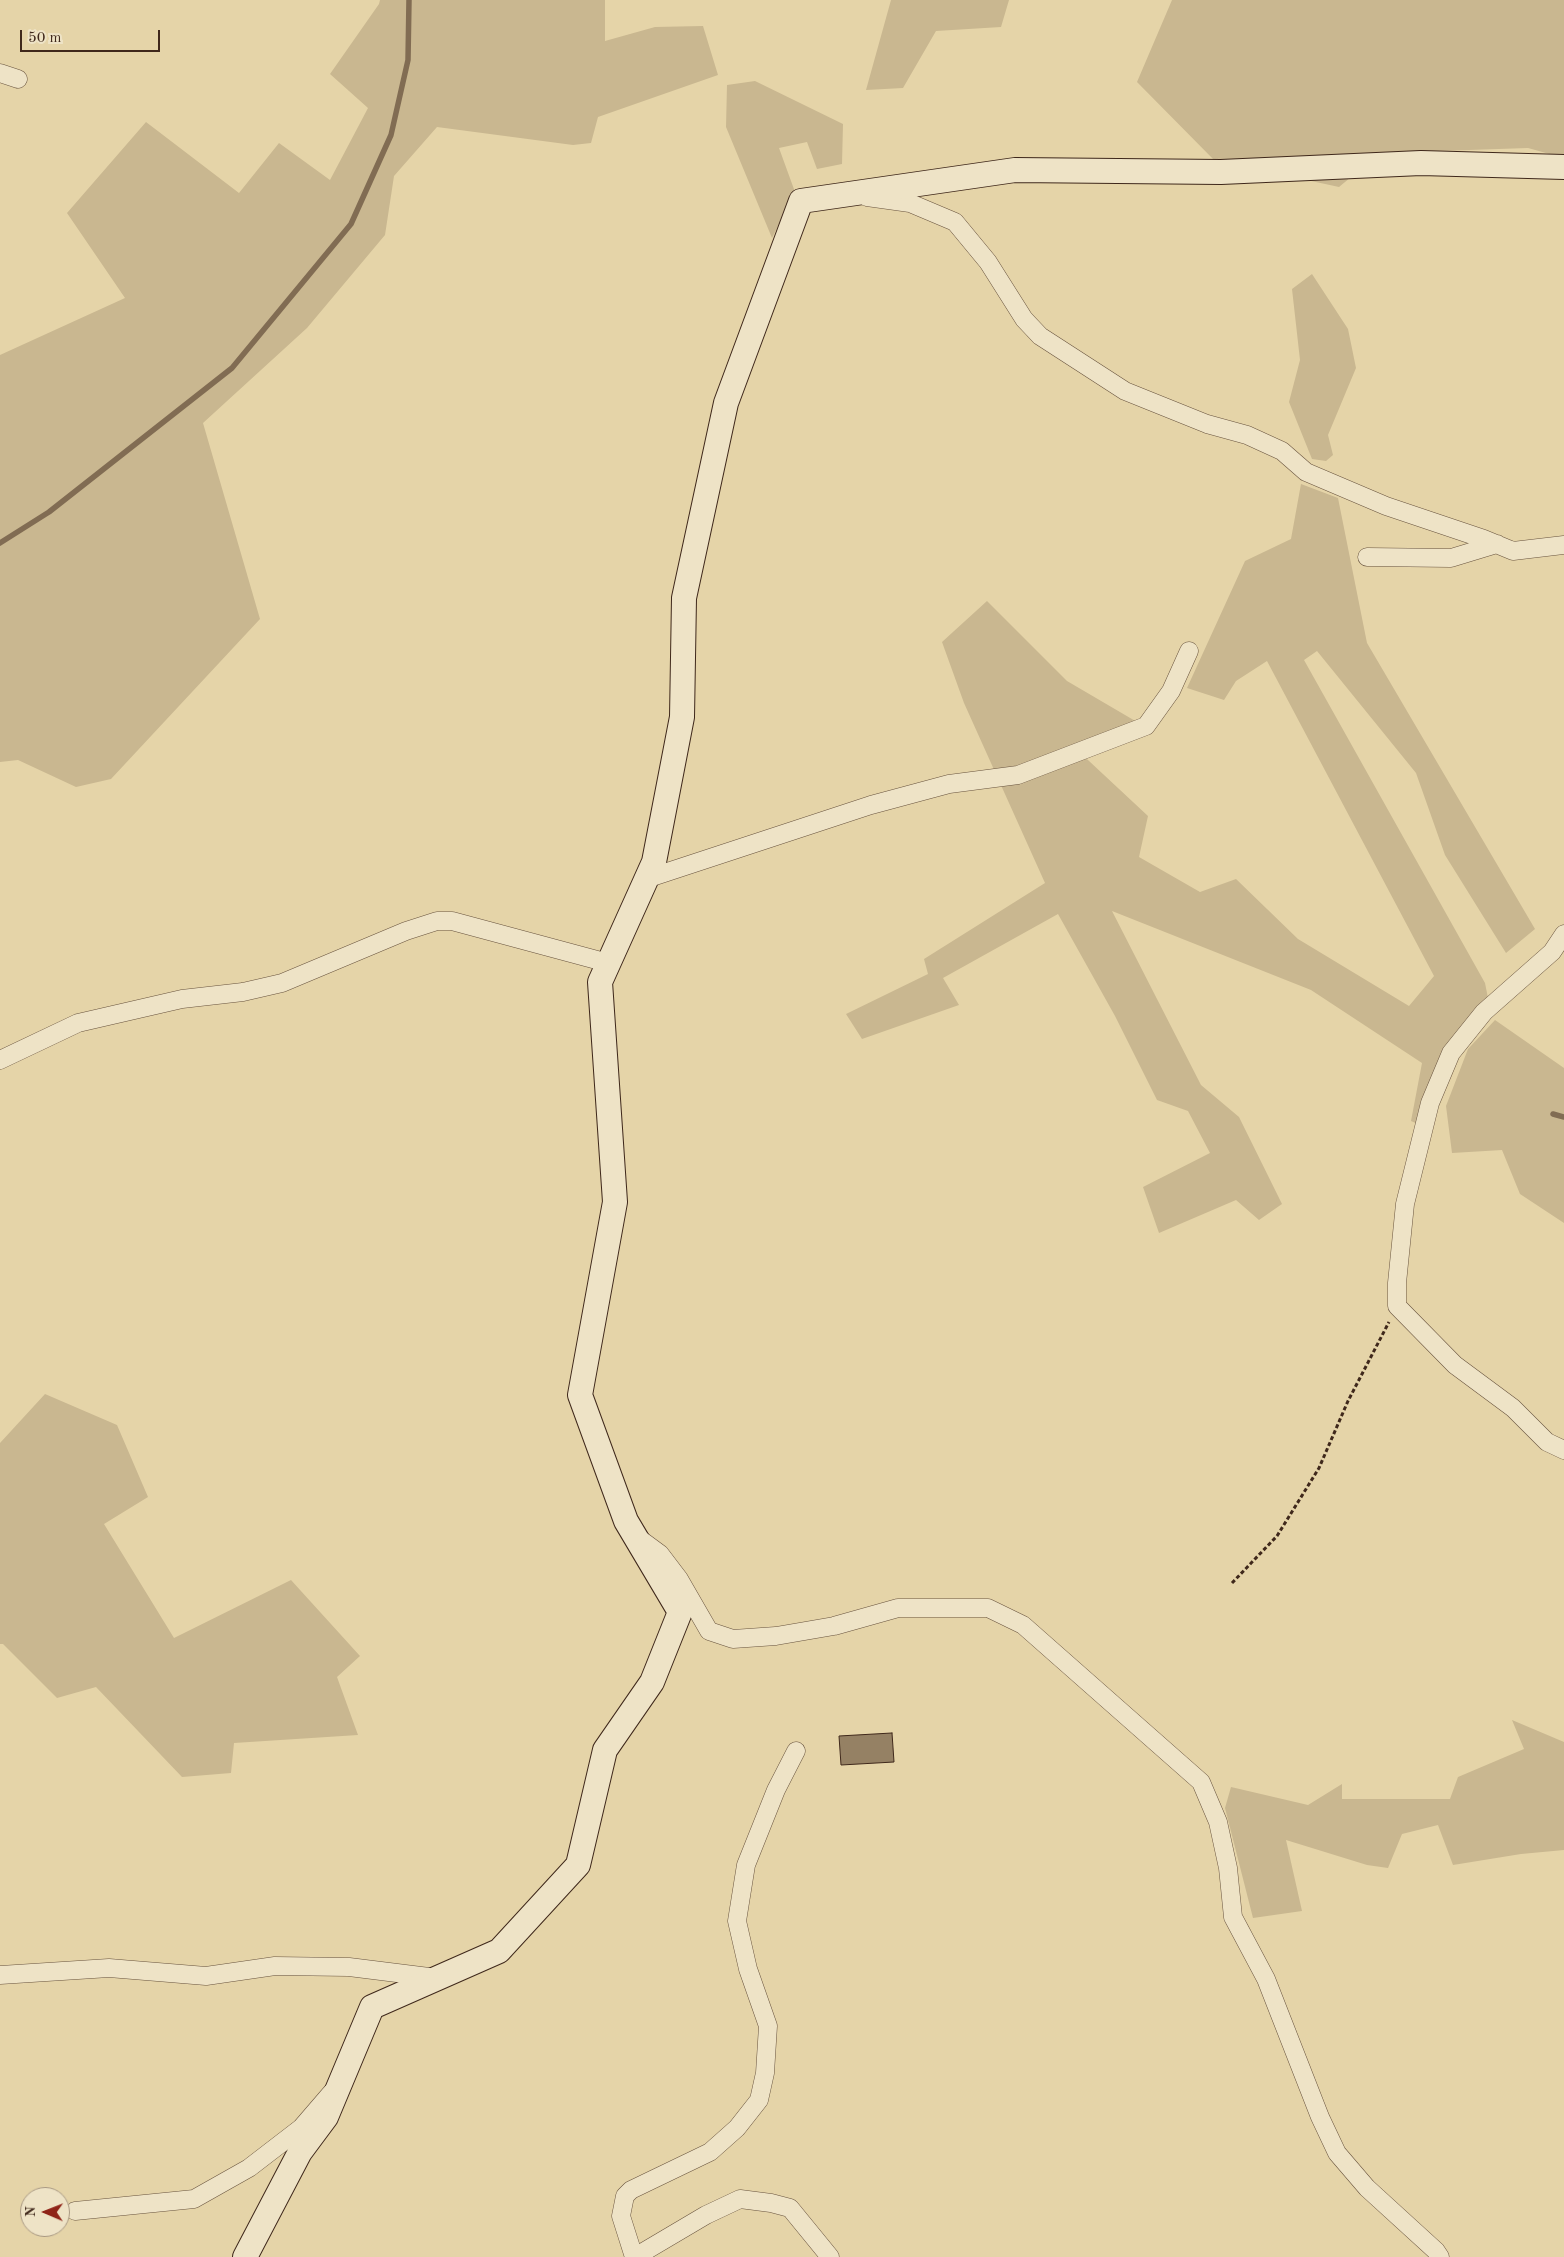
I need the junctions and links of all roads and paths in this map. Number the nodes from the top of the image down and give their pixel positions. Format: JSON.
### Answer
{"nodes":[{"id":1,"x":0,"y":73,"type":"edge"},
{"id":2,"x":18,"y":79,"type":"dead end"},
{"id":3,"x":1564,"y":167,"type":"edge"},
{"id":4,"x":849,"y":194,"type":"junction"},
{"id":5,"x":1497,"y":544,"type":"junction"},
{"id":6,"x":1564,"y":545,"type":"edge"},
{"id":7,"x":1367,"y":557,"type":"dead end"},
{"id":8,"x":1189,"y":650,"type":"dead end"},
{"id":9,"x":646,"y":879,"type":"junction"},
{"id":10,"x":1564,"y":934,"type":"edge"},
{"id":11,"x":608,"y":964,"type":"junction"},
{"id":12,"x":0,"y":1060,"type":"edge"},
{"id":13,"x":1397,"y":1306,"type":"junction"},
{"id":14,"x":1564,"y":1450,"type":"edge"},
{"id":15,"x":634,"y":1535,"type":"junction"},
{"id":16,"x":1232,"y":1583,"type":"dead end"},
{"id":17,"x":796,"y":1752,"type":"dead end"},
{"id":18,"x":0,"y":1975,"type":"edge"},
{"id":19,"x":437,"y":1978,"type":"junction"},
{"id":20,"x":340,"y":2082,"type":"junction"},
{"id":21,"x":75,"y":2211,"type":"dead end"},
{"id":22,"x":245,"y":2257,"type":"edge"},
{"id":23,"x":634,"y":2257,"type":"edge"},
{"id":24,"x":830,"y":2257,"type":"edge"},
{"id":25,"x":1440,"y":2257,"type":"edge"}],
"edges":[{"from":1,"to":2,"type":"street"},
{"from":3,"to":4,"type":"street"},
{"from":4,"to":5,"type":"street"},
{"from":4,"to":9,"type":"street"},
{"from":5,"to":6,"type":"street"},
{"from":5,"to":7,"type":"street"},
{"from":8,"to":9,"type":"street"},
{"from":9,"to":11,"type":"street"},
{"from":10,"to":13,"type":"street"},
{"from":11,"to":12,"type":"street"},
{"from":11,"to":15,"type":"street"},
{"from":13,"to":14,"type":"street"},
{"from":13,"to":16,"type":"path"},
{"from":15,"to":19,"type":"street"},
{"from":15,"to":25,"type":"street"},
{"from":17,"to":23,"type":"street"},
{"from":18,"to":19,"type":"street"},
{"from":19,"to":20,"type":"street"},
{"from":20,"to":21,"type":"street"},
{"from":20,"to":22,"type":"street"},
{"from":23,"to":24,"type":"street"}]}
